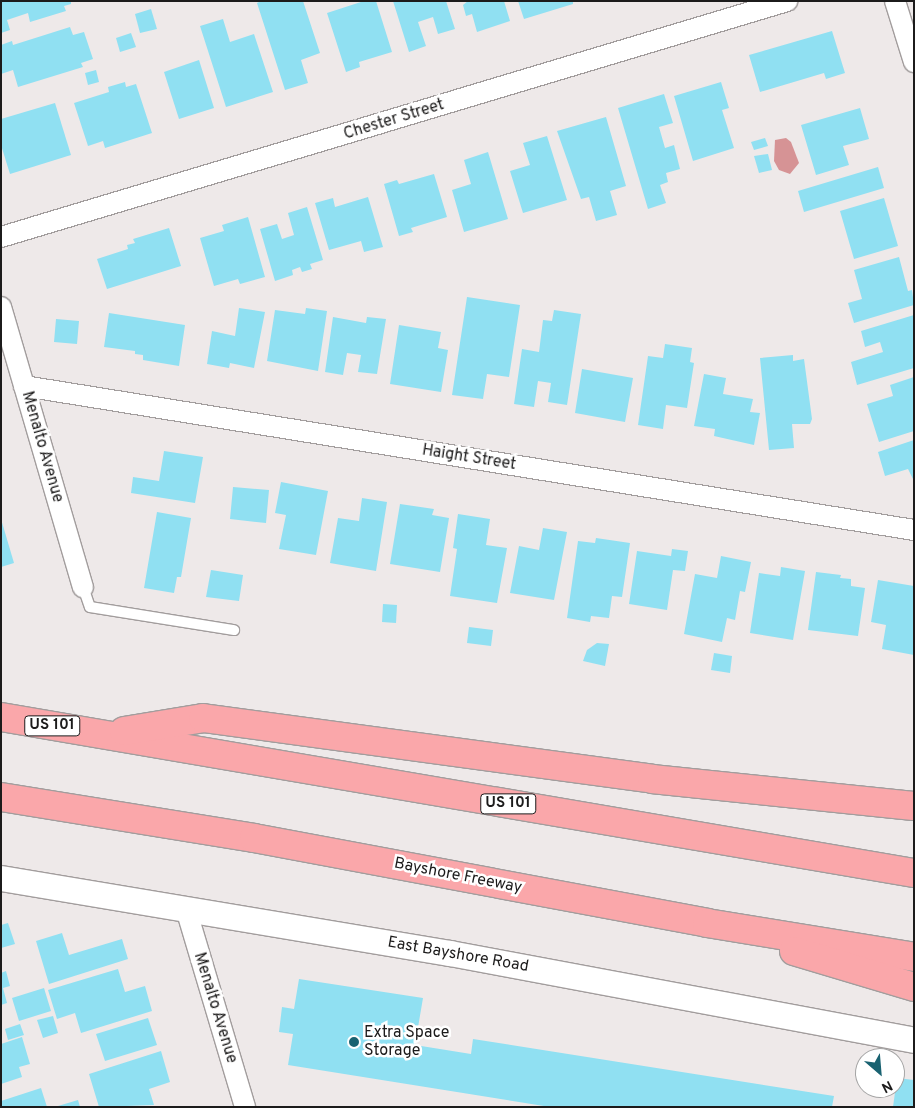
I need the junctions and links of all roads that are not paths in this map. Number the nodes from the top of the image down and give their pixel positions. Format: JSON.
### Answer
{"nodes":[{"id":1,"x":786,"y":1,"type":"edge"},
{"id":2,"x":895,"y":1,"type":"edge"},
{"id":3,"x":914,"y":62,"type":"edge"},
{"id":4,"x":1,"y":237,"type":"edge"},
{"id":5,"x":1,"y":307,"type":"edge"},
{"id":6,"x":24,"y":386,"type":"junction"},
{"id":7,"x":914,"y":530,"type":"edge"},
{"id":8,"x":83,"y":587,"type":"joint"},
{"id":9,"x":234,"y":630,"type":"dead end"},
{"id":10,"x":1,"y":717,"type":"edge"},
{"id":11,"x":103,"y":734,"type":"junction"},
{"id":12,"x":1,"y":797,"type":"edge"},
{"id":13,"x":914,"y":806,"type":"edge"},
{"id":14,"x":914,"y":873,"type":"edge"},
{"id":15,"x":1,"y":878,"type":"edge"},
{"id":16,"x":186,"y":909,"type":"junction"},
{"id":17,"x":707,"y":923,"type":"junction"},
{"id":18,"x":914,"y":957,"type":"edge"},
{"id":19,"x":914,"y":987,"type":"edge"},
{"id":20,"x":914,"y":1040,"type":"edge"},
{"id":21,"x":245,"y":1107,"type":"edge"}],
"edges":[{"from":1,"to":4,"type":"street","name":"Chester Street"},
{"from":2,"to":3,"type":"street"},
{"from":5,"to":6,"type":"street","name":"Menalto Avenue"},
{"from":6,"to":7,"type":"street","name":"Haight Street"},
{"from":6,"to":8,"type":"street","name":"Menalto Avenue"},
{"from":8,"to":9,"type":"lane"},
{"from":10,"to":11,"type":"highway","number":"US 101"},
{"from":11,"to":13,"type":"highway"},
{"from":11,"to":14,"type":"highway","number":"US 101"},
{"from":12,"to":17,"type":"highway","name":"Bayshore Freeway"},
{"from":15,"to":16,"type":"street","name":"East Bayshore Road"},
{"from":16,"to":20,"type":"street","name":"East Bayshore Road"},
{"from":16,"to":21,"type":"street","name":"Menalto Avenue"},
{"from":17,"to":18,"type":"highway","name":"Bayshore Freeway"},
{"from":17,"to":19,"type":"highway"}]}
